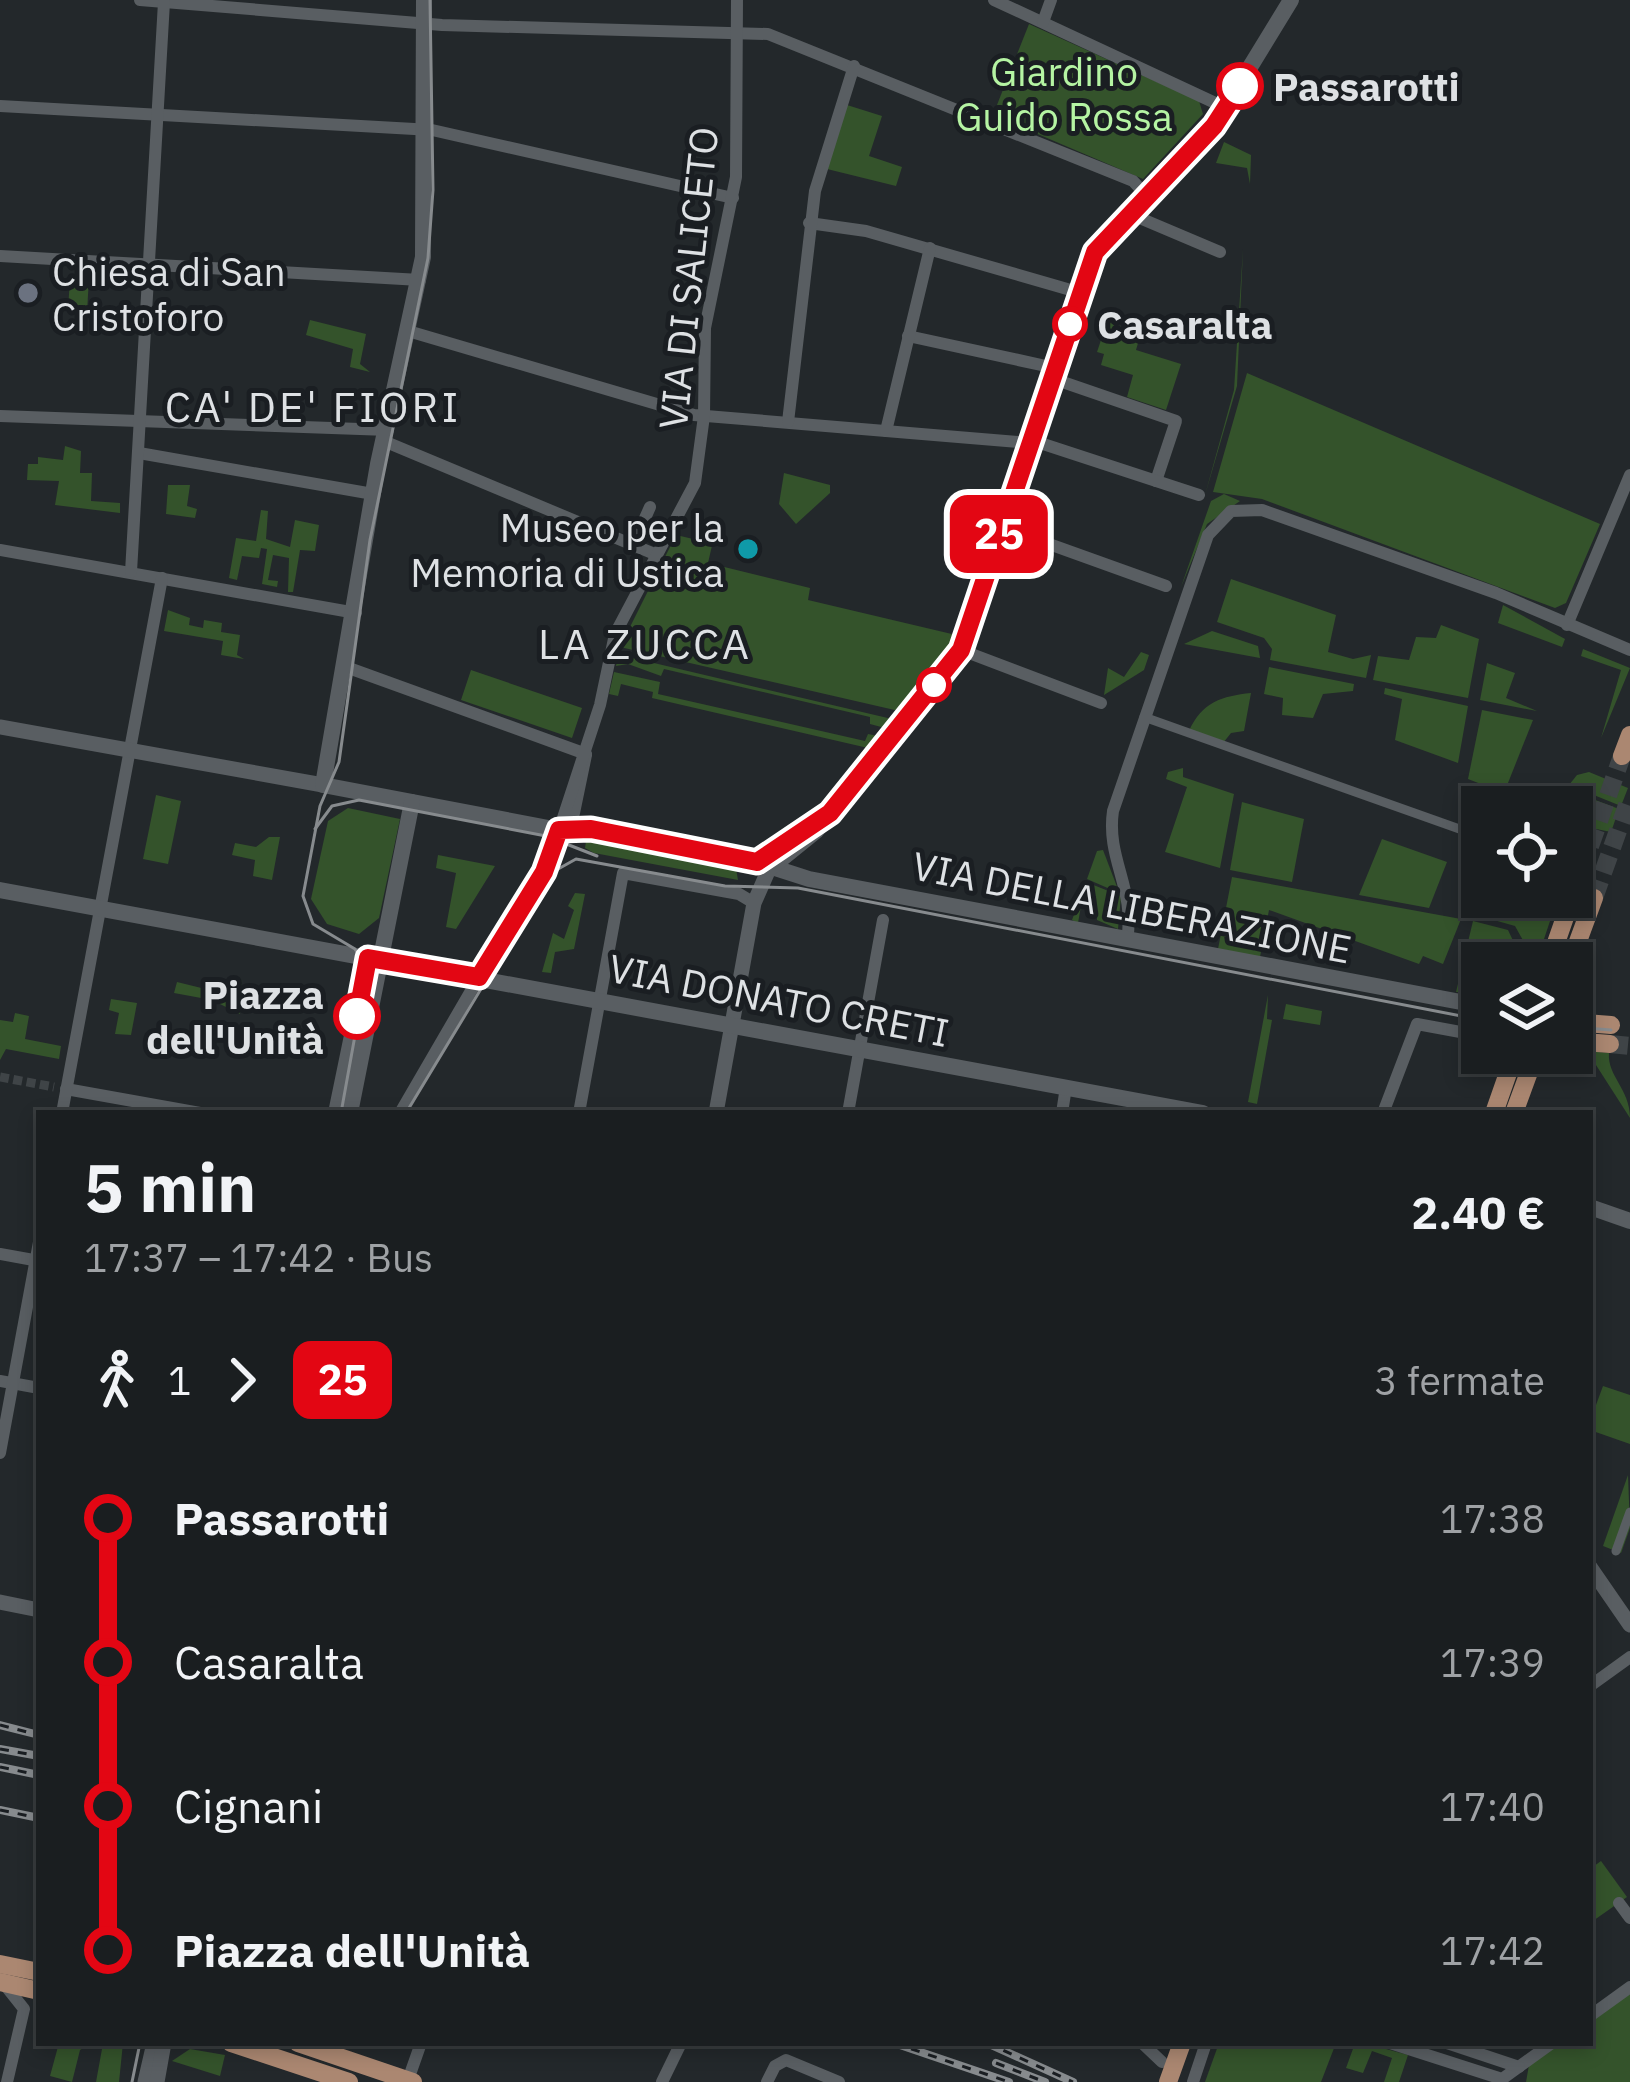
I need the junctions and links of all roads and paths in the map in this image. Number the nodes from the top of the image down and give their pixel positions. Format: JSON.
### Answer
{"nodes":[{"id":1,"x":140,"y":0,"type":"edge"},
{"id":2,"x":424,"y":0,"type":"edge"},
{"id":3,"x":737,"y":0,"type":"edge"},
{"id":4,"x":994,"y":0,"type":"edge"},
{"id":5,"x":1052,"y":0,"type":"edge"},
{"id":6,"x":1291,"y":0,"type":"edge"},
{"id":7,"x":164,"y":2,"type":"edge"},
{"id":8,"x":424,"y":22,"type":"junction"},
{"id":9,"x":1043,"y":22,"type":"junction"},
{"id":10,"x":737,"y":29,"type":"junction"},
{"id":11,"x":854,"y":66,"type":"junction"},
{"id":12,"x":0,"y":106,"type":"edge"},
{"id":13,"x":1226,"y":108,"type":"junction"},
{"id":14,"x":156,"y":115,"type":"junction"},
{"id":15,"x":426,"y":130,"type":"junction"},
{"id":16,"x":1146,"y":195,"type":"junction"},
{"id":17,"x":733,"y":198,"type":"junction"},
{"id":18,"x":1131,"y":208,"type":"junction"},
{"id":19,"x":809,"y":223,"type":"junction"},
{"id":20,"x":930,"y":248,"type":"junction"},
{"id":21,"x":1220,"y":252,"type":"dead end"},
{"id":22,"x":0,"y":256,"type":"edge"},
{"id":23,"x":147,"y":264,"type":"junction"},
{"id":24,"x":420,"y":280,"type":"junction"},
{"id":25,"x":1081,"y":293,"type":"junction"},
{"id":26,"x":408,"y":331,"type":"junction"},
{"id":27,"x":908,"y":336,"type":"junction"},
{"id":28,"x":1053,"y":373,"type":"junction"},
{"id":29,"x":0,"y":416,"type":"edge"},
{"id":30,"x":704,"y":416,"type":"junction"},
{"id":31,"x":140,"y":420,"type":"junction"},
{"id":32,"x":788,"y":422,"type":"junction"},
{"id":33,"x":886,"y":430,"type":"junction"},
{"id":34,"x":387,"y":436,"type":"junction"},
{"id":35,"x":1030,"y":441,"type":"junction"},
{"id":36,"x":139,"y":453,"type":"junction"},
{"id":37,"x":1630,"y":475,"type":"edge"},
{"id":38,"x":1156,"y":481,"type":"junction"},
{"id":39,"x":373,"y":494,"type":"junction"},
{"id":40,"x":1199,"y":495,"type":"dead end"},
{"id":41,"x":650,"y":507,"type":"dead end"},
{"id":42,"x":1001,"y":527,"type":"junction"},
{"id":43,"x":633,"y":545,"type":"junction"},
{"id":44,"x":0,"y":550,"type":"edge"},
{"id":45,"x":656,"y":555,"type":"junction"},
{"id":46,"x":131,"y":572,"type":"junction"},
{"id":47,"x":162,"y":578,"type":"junction"},
{"id":48,"x":1166,"y":586,"type":"dead end"},
{"id":49,"x":356,"y":613,"type":"junction"},
{"id":50,"x":1567,"y":626,"type":"junction"},
{"id":51,"x":961,"y":650,"type":"junction"},
{"id":52,"x":1630,"y":650,"type":"edge"},
{"id":53,"x":346,"y":667,"type":"junction"},
{"id":54,"x":1101,"y":703,"type":"dead end"},
{"id":55,"x":1144,"y":717,"type":"junction"},
{"id":56,"x":0,"y":727,"type":"edge"},
{"id":57,"x":1630,"y":735,"type":"edge"},
{"id":58,"x":130,"y":751,"type":"junction"},
{"id":59,"x":586,"y":754,"type":"junction"},
{"id":60,"x":1622,"y":756,"type":"dead end"},
{"id":61,"x":323,"y":785,"type":"junction"},
{"id":62,"x":412,"y":802,"type":"junction"},
{"id":63,"x":830,"y":813,"type":"junction"},
{"id":64,"x":559,"y":830,"type":"junction"},
{"id":65,"x":1461,"y":830,"type":"edge"},
{"id":66,"x":800,"y":849,"type":"junction"},
{"id":67,"x":761,"y":866,"type":"junction"},
{"id":68,"x":808,"y":879,"type":"junction"},
{"id":69,"x":0,"y":890,"type":"edge"},
{"id":70,"x":756,"y":895,"type":"junction"},
{"id":71,"x":1594,"y":898,"type":"tunnel mouth"},
{"id":72,"x":101,"y":908,"type":"junction"},
{"id":73,"x":883,"y":920,"type":"dead end"},
{"id":74,"x":1127,"y":940,"type":"junction"},
{"id":75,"x":1578,"y":942,"type":"edge"},
{"id":76,"x":376,"y":955,"type":"junction"},
{"id":77,"x":479,"y":977,"type":"junction"},
{"id":78,"x":599,"y":1000,"type":"junction"},
{"id":79,"x":1461,"y":1002,"type":"edge"},
{"id":80,"x":732,"y":1026,"type":"junction"},
{"id":81,"x":1461,"y":1032,"type":"edge"},
{"id":82,"x":859,"y":1050,"type":"junction"},
{"id":83,"x":1508,"y":1074,"type":"edge"},
{"id":84,"x":1528,"y":1074,"type":"edge"},
{"id":85,"x":60,"y":1088,"type":"junction"},
{"id":86,"x":1066,"y":1088,"type":"junction"},
{"id":87,"x":138,"y":1108,"type":"edge"},
{"id":88,"x":62,"y":1110,"type":"edge"},
{"id":89,"x":337,"y":1110,"type":"edge"},
{"id":90,"x":350,"y":1110,"type":"edge"},
{"id":91,"x":402,"y":1110,"type":"edge"},
{"id":92,"x":580,"y":1110,"type":"edge"},
{"id":93,"x":717,"y":1110,"type":"edge"},
{"id":94,"x":849,"y":1110,"type":"edge"},
{"id":95,"x":1062,"y":1110,"type":"edge"},
{"id":96,"x":1182,"y":1110,"type":"edge"},
{"id":97,"x":1384,"y":1110,"type":"edge"},
{"id":98,"x":1495,"y":1110,"type":"edge"},
{"id":99,"x":1515,"y":1110,"type":"edge"},
{"id":100,"x":1593,"y":1208,"type":"edge"},
{"id":101,"x":1630,"y":1221,"type":"edge"},
{"id":102,"x":0,"y":1254,"type":"edge"},
{"id":103,"x":36,"y":1261,"type":"edge"},
{"id":104,"x":36,"y":1265,"type":"edge"},
{"id":105,"x":6,"y":1382,"type":"edge"},
{"id":106,"x":36,"y":1387,"type":"edge"},
{"id":107,"x":0,"y":1453,"type":"edge"},
{"id":108,"x":1630,"y":1512,"type":"edge"},
{"id":109,"x":1616,"y":1551,"type":"dead end"},
{"id":110,"x":1593,"y":1571,"type":"edge"},
{"id":111,"x":0,"y":1602,"type":"edge"},
{"id":112,"x":36,"y":1609,"type":"edge"},
{"id":113,"x":1630,"y":1625,"type":"edge"},
{"id":114,"x":1630,"y":1658,"type":"edge"},
{"id":115,"x":1593,"y":1684,"type":"edge"},
{"id":116,"x":1619,"y":1903,"type":"dead end"},
{"id":117,"x":1630,"y":1918,"type":"edge"},
{"id":118,"x":36,"y":1972,"type":"edge"},
{"id":119,"x":1,"y":1976,"type":"edge"},
{"id":120,"x":1630,"y":1987,"type":"edge"},
{"id":121,"x":36,"y":1990,"type":"edge"},
{"id":122,"x":1593,"y":2013,"type":"edge"},
{"id":123,"x":153,"y":2046,"type":"edge"},
{"id":124,"x":163,"y":2046,"type":"edge"},
{"id":125,"x":242,"y":2046,"type":"edge"},
{"id":126,"x":303,"y":2046,"type":"edge"},
{"id":127,"x":420,"y":2046,"type":"edge"},
{"id":128,"x":680,"y":2046,"type":"edge"},
{"id":129,"x":1145,"y":2046,"type":"edge"},
{"id":130,"x":1182,"y":2046,"type":"edge"},
{"id":131,"x":1204,"y":2046,"type":"edge"},
{"id":132,"x":1409,"y":2046,"type":"edge"},
{"id":133,"x":1457,"y":2046,"type":"edge"},
{"id":134,"x":1548,"y":2046,"type":"edge"},
{"id":135,"x":1162,"y":2062,"type":"dead end"},
{"id":136,"x":1519,"y":2067,"type":"junction"},
{"id":137,"x":348,"y":2074,"type":"edge"},
{"id":138,"x":1185,"y":2078,"type":"edge"},
{"id":139,"x":411,"y":2081,"type":"edge"},
{"id":140,"x":7,"y":2082,"type":"edge"},
{"id":141,"x":146,"y":2082,"type":"edge"},
{"id":142,"x":157,"y":2082,"type":"edge"},
{"id":143,"x":662,"y":2082,"type":"edge"},
{"id":144,"x":767,"y":2082,"type":"edge"},
{"id":145,"x":839,"y":2082,"type":"edge"}],
"edges":[{"from":1,"to":7,"type":"street"},
{"from":2,"to":8,"type":"main road"},
{"from":3,"to":10,"type":"street","name":"VIA DI SALICETO"},
{"from":4,"to":9,"type":"street"},
{"from":5,"to":9,"type":"street"},
{"from":6,"to":13,"type":"main road"},
{"from":7,"to":8,"type":"street"},
{"from":7,"to":14,"type":"street"},
{"from":8,"to":10,"type":"street"},
{"from":8,"to":15,"type":"main road"},
{"from":9,"to":13,"type":"street"},
{"from":10,"to":11,"type":"street"},
{"from":10,"to":17,"type":"street","name":"VIA DI SALICETO"},
{"from":11,"to":16,"type":"street"},
{"from":11,"to":19,"type":"street"},
{"from":12,"to":14,"type":"street"},
{"from":13,"to":16,"type":"main road"},
{"from":14,"to":15,"type":"street"},
{"from":14,"to":23,"type":"street"},
{"from":15,"to":17,"type":"street"},
{"from":15,"to":24,"type":"main road"},
{"from":16,"to":18,"type":"main road"},
{"from":17,"to":30,"type":"street","name":"VIA DI SALICETO"},
{"from":18,"to":21,"type":"street"},
{"from":18,"to":25,"type":"main road"},
{"from":19,"to":20,"type":"street"},
{"from":19,"to":32,"type":"street"},
{"from":20,"to":25,"type":"street"},
{"from":20,"to":27,"type":"street"},
{"from":22,"to":23,"type":"street"},
{"from":23,"to":24,"type":"street"},
{"from":23,"to":31,"type":"street"},
{"from":24,"to":26,"type":"main road"},
{"from":25,"to":28,"type":"main road"},
{"from":26,"to":30,"type":"street"},
{"from":26,"to":34,"type":"main road"},
{"from":27,"to":28,"type":"street"},
{"from":27,"to":33,"type":"street"},
{"from":28,"to":35,"type":"main road"},
{"from":28,"to":38,"type":"street"},
{"from":29,"to":31,"type":"street"},
{"from":30,"to":32,"type":"street"},
{"from":30,"to":45,"type":"street","name":"VIA DI SALICETO"},
{"from":31,"to":34,"type":"street"},
{"from":31,"to":36,"type":"street"},
{"from":32,"to":33,"type":"street"},
{"from":33,"to":35,"type":"street"},
{"from":34,"to":39,"type":"main road"},
{"from":34,"to":43,"type":"street"},
{"from":35,"to":38,"type":"street"},
{"from":35,"to":42,"type":"main road"},
{"from":36,"to":39,"type":"street"},
{"from":36,"to":46,"type":"street"},
{"from":37,"to":50,"type":"street"},
{"from":38,"to":40,"type":"street"},
{"from":39,"to":49,"type":"main road"},
{"from":41,"to":43,"type":"street"},
{"from":42,"to":48,"type":"street"},
{"from":42,"to":51,"type":"main road"},
{"from":43,"to":45,"type":"street"},
{"from":44,"to":46,"type":"street"},
{"from":45,"to":59,"type":"street","name":"VIA DI SALICETO"},
{"from":46,"to":47,"type":"street"},
{"from":47,"to":49,"type":"street"},
{"from":47,"to":58,"type":"street"},
{"from":49,"to":53,"type":"main road"},
{"from":50,"to":52,"type":"street"},
{"from":50,"to":55,"type":"street"},
{"from":51,"to":54,"type":"street"},
{"from":51,"to":63,"type":"main road"},
{"from":53,"to":59,"type":"street"},
{"from":53,"to":61,"type":"main road"},
{"from":55,"to":65,"type":"street"},
{"from":55,"to":74,"type":"street"},
{"from":56,"to":58,"type":"street"},
{"from":57,"to":60,"type":"main road"},
{"from":58,"to":61,"type":"street"},
{"from":58,"to":72,"type":"street"},
{"from":59,"to":64,"type":"street","name":"VIA DI SALICETO"},
{"from":61,"to":62,"type":"main road"},
{"from":62,"to":64,"type":"main road","name":"VIA DELLA LIBERAZIONE"},
{"from":62,"to":76,"type":"main road"},
{"from":63,"to":66,"type":"main road"},
{"from":63,"to":67,"type":"main road"},
{"from":64,"to":67,"type":"main road","name":"VIA DELLA LIBERAZIONE"},
{"from":64,"to":77,"type":"main road"},
{"from":66,"to":67,"type":"main road"},
{"from":66,"to":68,"type":"main road"},
{"from":67,"to":68,"type":"main road","name":"VIA DELLA LIBERAZIONE"},
{"from":67,"to":70,"type":"street"},
{"from":68,"to":74,"type":"main road","name":"VIA DELLA LIBERAZIONE"},
{"from":69,"to":72,"type":"main road"},
{"from":70,"to":78,"type":"street"},
{"from":70,"to":80,"type":"street"},
{"from":71,"to":75,"type":"main road"},
{"from":72,"to":76,"type":"main road"},
{"from":72,"to":85,"type":"street"},
{"from":73,"to":82,"type":"street"},
{"from":74,"to":79,"type":"main road","name":"VIA DELLA LIBERAZIONE"},
{"from":76,"to":77,"type":"main road"},
{"from":76,"to":89,"type":"main road"},
{"from":76,"to":90,"type":"main road"},
{"from":77,"to":78,"type":"main road","name":"VIA DONATO CRETI"},
{"from":77,"to":91,"type":"street"},
{"from":78,"to":80,"type":"main road","name":"VIA DONATO CRETI"},
{"from":78,"to":92,"type":"street"},
{"from":80,"to":82,"type":"main road","name":"VIA DONATO CRETI"},
{"from":80,"to":93,"type":"street"},
{"from":81,"to":97,"type":"street"},
{"from":82,"to":86,"type":"main road","name":"VIA DONATO CRETI"},
{"from":82,"to":94,"type":"street"},
{"from":83,"to":98,"type":"main road"},
{"from":84,"to":99,"type":"main road"},
{"from":85,"to":87,"type":"street"},
{"from":85,"to":88,"type":"street"},
{"from":86,"to":95,"type":"street"},
{"from":86,"to":96,"type":"main road","name":"VIA DONATO CRETI"},
{"from":100,"to":101,"type":"main road"},
{"from":102,"to":103,"type":"street"},
{"from":104,"to":105,"type":"street"},
{"from":105,"to":106,"type":"street"},
{"from":105,"to":107,"type":"street"},
{"from":108,"to":109,"type":"street"},
{"from":110,"to":113,"type":"street"},
{"from":111,"to":112,"type":"street"},
{"from":114,"to":115,"type":"street"},
{"from":116,"to":117,"type":"street"},
{"from":118,"to":119,"type":"main road"},
{"from":119,"to":121,"type":"main road"},
{"from":119,"to":140,"type":"street"},
{"from":120,"to":122,"type":"street"},
{"from":123,"to":141,"type":"street"},
{"from":124,"to":142,"type":"street"},
{"from":125,"to":137,"type":"main road"},
{"from":126,"to":137,"type":"main road"},
{"from":127,"to":139,"type":"street"},
{"from":128,"to":143,"type":"street"},
{"from":129,"to":135,"type":"street"},
{"from":130,"to":138,"type":"main road"},
{"from":131,"to":138,"type":"street"},
{"from":132,"to":136,"type":"street"},
{"from":133,"to":136,"type":"street"},
{"from":134,"to":136,"type":"street"},
{"from":137,"to":139,"type":"main road"},
{"from":144,"to":145,"type":"street"}]}
